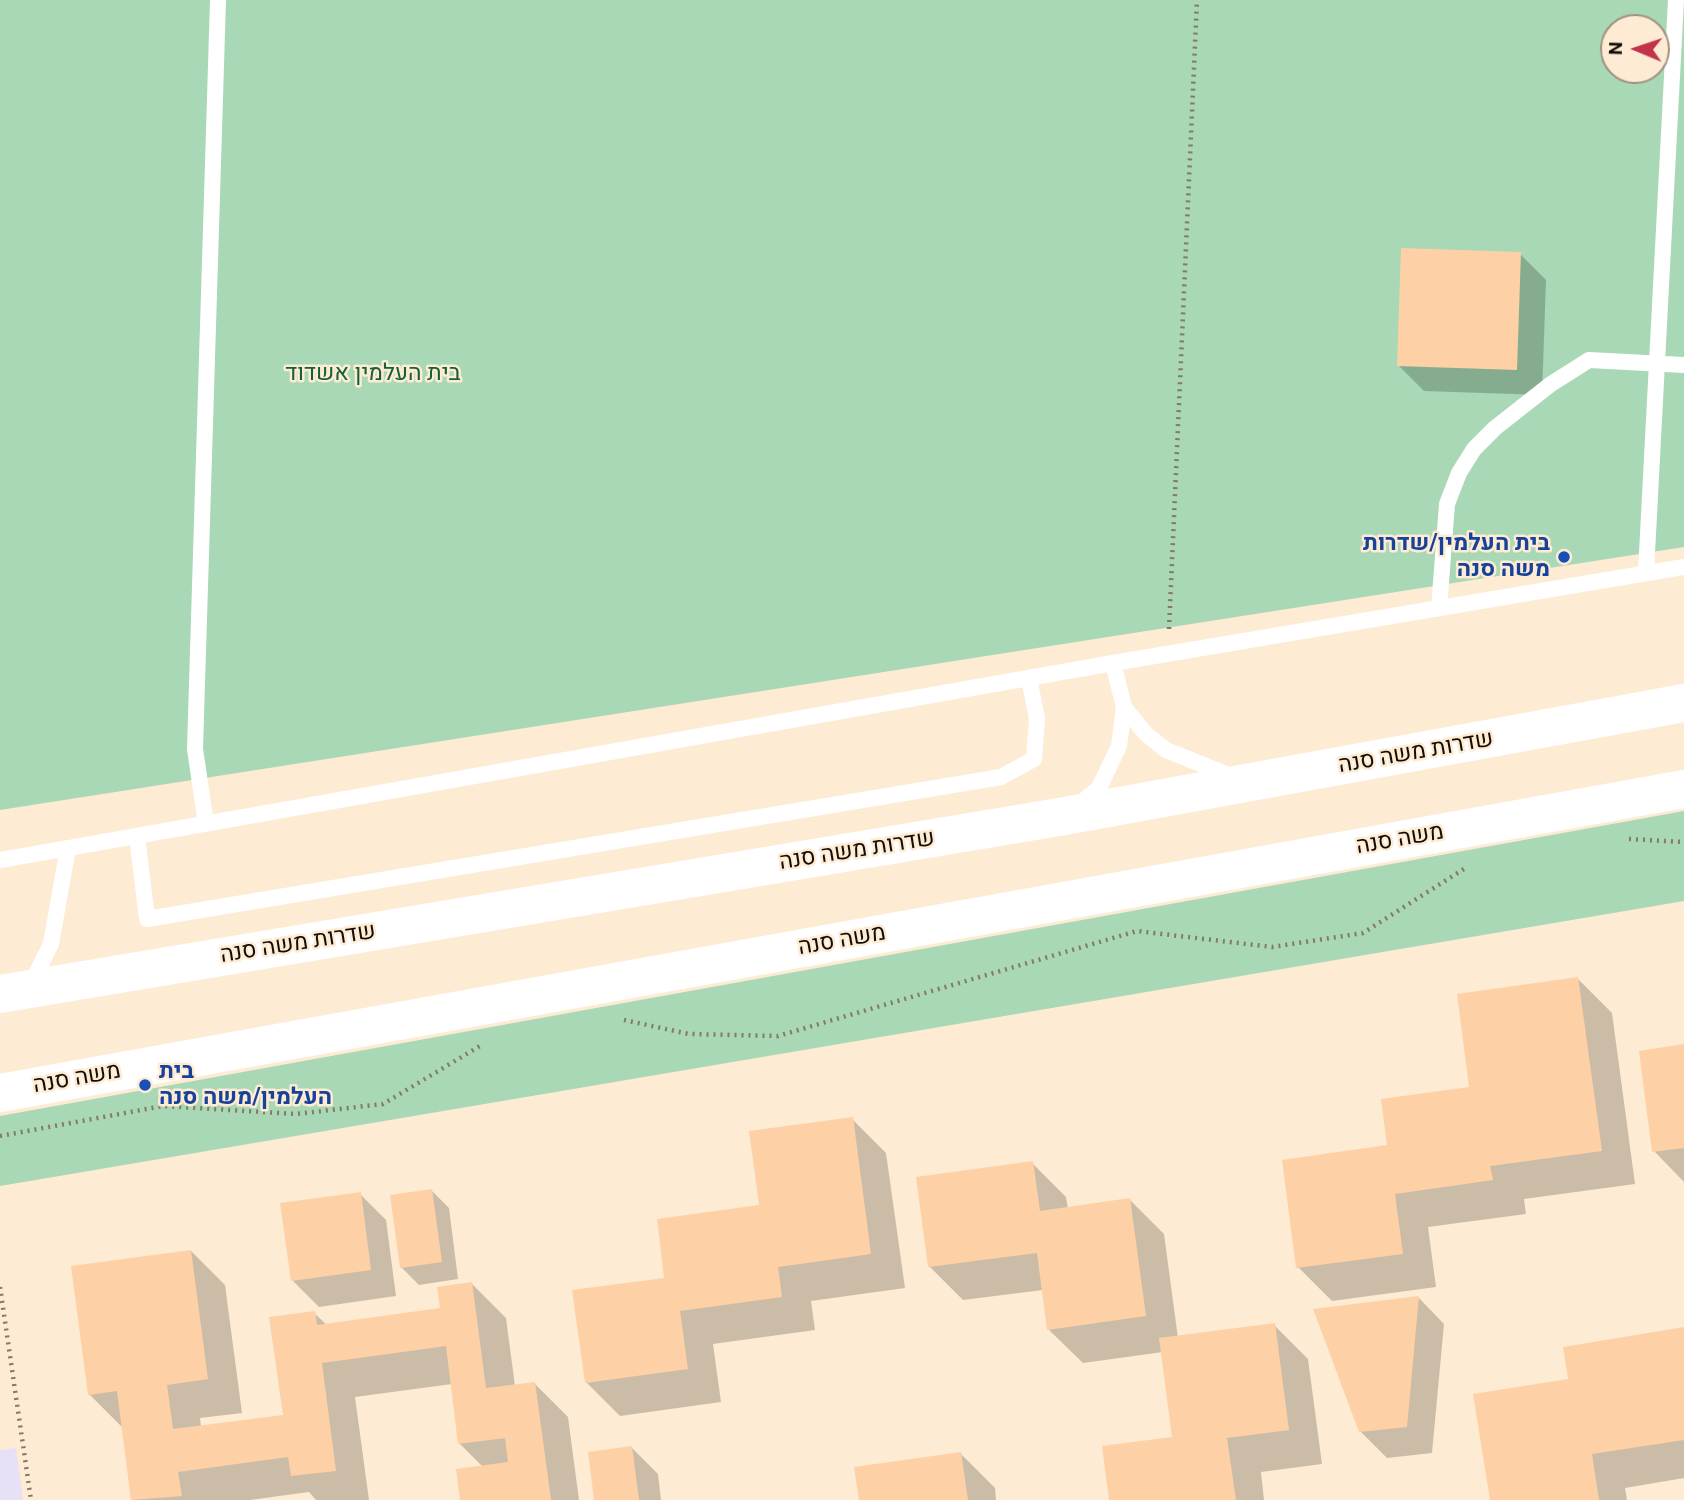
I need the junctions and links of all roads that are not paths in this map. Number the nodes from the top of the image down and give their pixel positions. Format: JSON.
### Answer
{"nodes":[{"id":1,"x":218,"y":0,"type":"edge"},
{"id":2,"x":1676,"y":0,"type":"edge"},
{"id":3,"x":1658,"y":364,"type":"junction"},
{"id":4,"x":1684,"y":365,"type":"edge"},
{"id":5,"x":1684,"y":567,"type":"edge"},
{"id":6,"x":1646,"y":572,"type":"junction"},
{"id":7,"x":1439,"y":608,"type":"junction"},
{"id":8,"x":1113,"y":663,"type":"junction"},
{"id":9,"x":1029,"y":678,"type":"junction"},
{"id":10,"x":1684,"y":703,"type":"edge"},
{"id":11,"x":1124,"y":707,"type":"junction"},
{"id":12,"x":1250,"y":783,"type":"junction"},
{"id":13,"x":1684,"y":789,"type":"edge"},
{"id":14,"x":1065,"y":816,"type":"junction"},
{"id":15,"x":206,"y":824,"type":"junction"},
{"id":16,"x":137,"y":836,"type":"junction"},
{"id":17,"x":68,"y":848,"type":"junction"},
{"id":18,"x":0,"y":860,"type":"edge"},
{"id":19,"x":14,"y":991,"type":"edge"},
{"id":20,"x":0,"y":1093,"type":"edge"}],
"edges":[{"from":1,"to":15,"type":"lane"},
{"from":2,"to":3,"type":"lane"},
{"from":3,"to":4,"type":"lane"},
{"from":3,"to":6,"type":"lane"},
{"from":3,"to":7,"type":"lane"},
{"from":5,"to":6,"type":"lane"},
{"from":6,"to":7,"type":"lane"},
{"from":7,"to":8,"type":"lane"},
{"from":8,"to":9,"type":"lane"},
{"from":8,"to":11,"type":"lane"},
{"from":9,"to":15,"type":"lane"},
{"from":9,"to":16,"type":"lane"},
{"from":10,"to":12,"type":"main road","name":"שדרות משה סנה"},
{"from":11,"to":12,"type":"lane"},
{"from":11,"to":14,"type":"lane"},
{"from":12,"to":14,"type":"main road","name":"שדרות משה סנה"},
{"from":13,"to":20,"type":"main road","name":"משה סנה"},
{"from":14,"to":19,"type":"main road","name":"שדרות משה סנה"},
{"from":15,"to":16,"type":"lane"},
{"from":16,"to":17,"type":"lane"},
{"from":17,"to":18,"type":"lane"},
{"from":17,"to":19,"type":"lane"}]}
